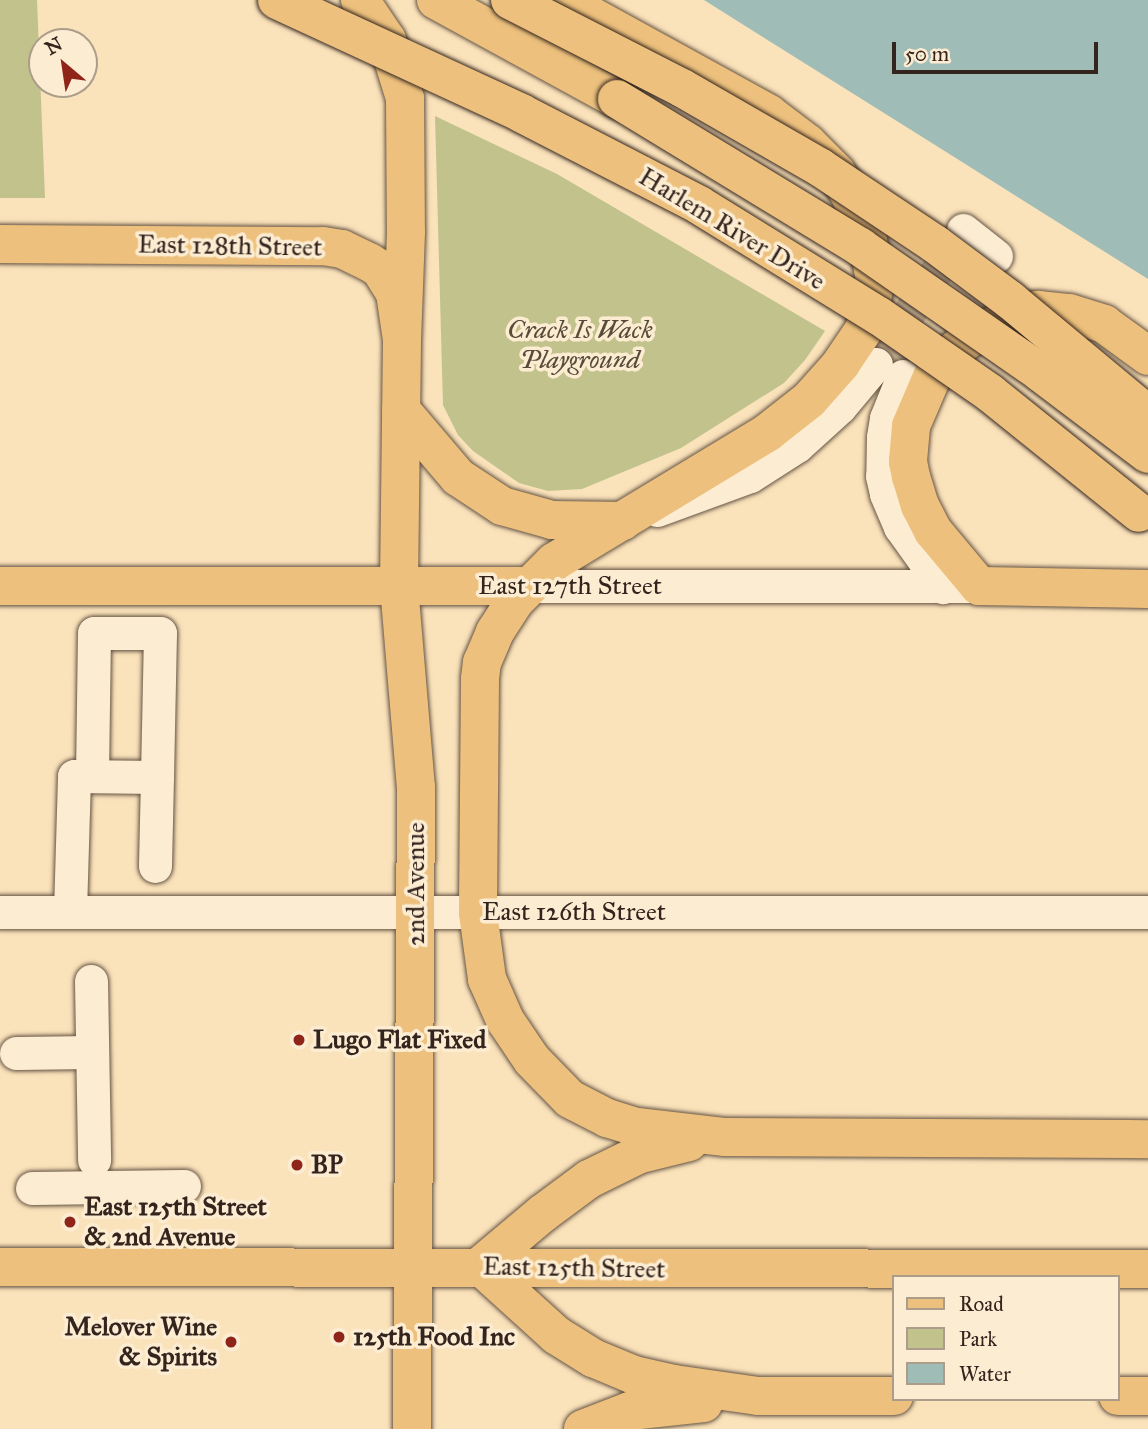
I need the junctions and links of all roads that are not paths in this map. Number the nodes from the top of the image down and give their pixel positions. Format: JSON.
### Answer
{"nodes":[{"id":1,"x":277,"y":0,"type":"edge"},
{"id":2,"x":360,"y":0,"type":"edge"},
{"id":3,"x":436,"y":0,"type":"edge"},
{"id":4,"x":510,"y":0,"type":"edge"},
{"id":5,"x":562,"y":0,"type":"edge"},
{"id":6,"x":963,"y":230,"type":"dead end"},
{"id":7,"x":0,"y":244,"type":"edge"},
{"id":8,"x":996,"y":256,"type":"dead end"},
{"id":9,"x":402,"y":340,"type":"junction"},
{"id":10,"x":1148,"y":356,"type":"edge"},
{"id":11,"x":401,"y":410,"type":"junction"},
{"id":12,"x":1148,"y":415,"type":"edge"},
{"id":13,"x":1148,"y":454,"type":"edge"},
{"id":14,"x":1143,"y":517,"type":"edge"},
{"id":15,"x":625,"y":521,"type":"junction"},
{"id":16,"x":0,"y":586,"type":"edge"},
{"id":17,"x":399,"y":586,"type":"junction"},
{"id":18,"x":528,"y":586,"type":"junction"},
{"id":19,"x":961,"y":586,"type":"junction"},
{"id":20,"x":1144,"y":589,"type":"edge"},
{"id":21,"x":92,"y":776,"type":"junction"},
{"id":22,"x":157,"y":777,"type":"junction"},
{"id":23,"x":155,"y":866,"type":"dead end"},
{"id":24,"x":0,"y":912,"type":"edge"},
{"id":25,"x":70,"y":912,"type":"junction"},
{"id":26,"x":1148,"y":912,"type":"edge"},
{"id":27,"x":416,"y":913,"type":"junction"},
{"id":28,"x":478,"y":913,"type":"junction"},
{"id":29,"x":91,"y":981,"type":"dead end"},
{"id":30,"x":92,"y":1052,"type":"junction"},
{"id":31,"x":16,"y":1053,"type":"dead end"},
{"id":32,"x":725,"y":1137,"type":"junction"},
{"id":33,"x":1148,"y":1139,"type":"edge"},
{"id":34,"x":94,"y":1160,"type":"dead end"},
{"id":35,"x":184,"y":1186,"type":"dead end"},
{"id":36,"x":32,"y":1188,"type":"dead end"},
{"id":37,"x":413,"y":1266,"type":"junction"},
{"id":38,"x":480,"y":1266,"type":"junction"},
{"id":39,"x":0,"y":1267,"type":"edge"},
{"id":40,"x":1148,"y":1269,"type":"edge"},
{"id":41,"x":758,"y":1396,"type":"junction"},
{"id":42,"x":892,"y":1396,"type":"edge"},
{"id":43,"x":1120,"y":1396,"type":"edge"},
{"id":44,"x":1148,"y":1396,"type":"edge"},
{"id":45,"x":412,"y":1429,"type":"edge"},
{"id":46,"x":583,"y":1429,"type":"edge"}],
"edges":[{"from":1,"to":14,"type":"main road","name":"Harlem River Drive","bridge":true},
{"from":2,"to":9,"type":"main road"},
{"from":3,"to":13,"type":"main road","bridge":true},
{"from":4,"to":12,"type":"main road","bridge":true},
{"from":5,"to":15,"type":"main road"},
{"from":6,"to":8,"type":"street"},
{"from":7,"to":9,"type":"main road","name":"East 128th Street"},
{"from":9,"to":11,"type":"main road","name":"2nd Avenue"},
{"from":10,"to":19,"type":"main road"},
{"from":11,"to":15,"type":"main road"},
{"from":11,"to":17,"type":"main road","name":"2nd Avenue"},
{"from":15,"to":18,"type":"main road"},
{"from":15,"to":19,"type":"street"},
{"from":16,"to":17,"type":"main road","name":"East 127th Street"},
{"from":17,"to":18,"type":"main road","name":"East 127th Street"},
{"from":17,"to":27,"type":"main road","name":"2nd Avenue"},
{"from":18,"to":19,"type":"street","name":"East 127th Street"},
{"from":18,"to":28,"type":"main road"},
{"from":19,"to":20,"type":"main road","name":"East 127th Street"},
{"from":21,"to":22,"type":"street"},
{"from":21,"to":22,"type":"street"},
{"from":21,"to":25,"type":"street"},
{"from":22,"to":23,"type":"street"},
{"from":24,"to":25,"type":"street","name":"East 126th Street"},
{"from":25,"to":27,"type":"street","name":"East 126th Street"},
{"from":26,"to":28,"type":"street","name":"East 126th Street"},
{"from":27,"to":28,"type":"street","name":"East 126th Street"},
{"from":27,"to":37,"type":"main road","name":"2nd Avenue"},
{"from":28,"to":32,"type":"main road"},
{"from":29,"to":30,"type":"street"},
{"from":30,"to":31,"type":"street"},
{"from":30,"to":34,"type":"street"},
{"from":32,"to":33,"type":"main road"},
{"from":32,"to":38,"type":"main road"},
{"from":35,"to":36,"type":"street"},
{"from":37,"to":38,"type":"main road","name":"East 125th Street"},
{"from":37,"to":39,"type":"main road","name":"East 125th Street"},
{"from":37,"to":45,"type":"main road","name":"2nd Avenue"},
{"from":38,"to":40,"type":"main road","name":"East 125th Street"},
{"from":38,"to":41,"type":"main road"},
{"from":41,"to":42,"type":"main road"},
{"from":41,"to":46,"type":"main road"},
{"from":43,"to":44,"type":"main road"}]}
